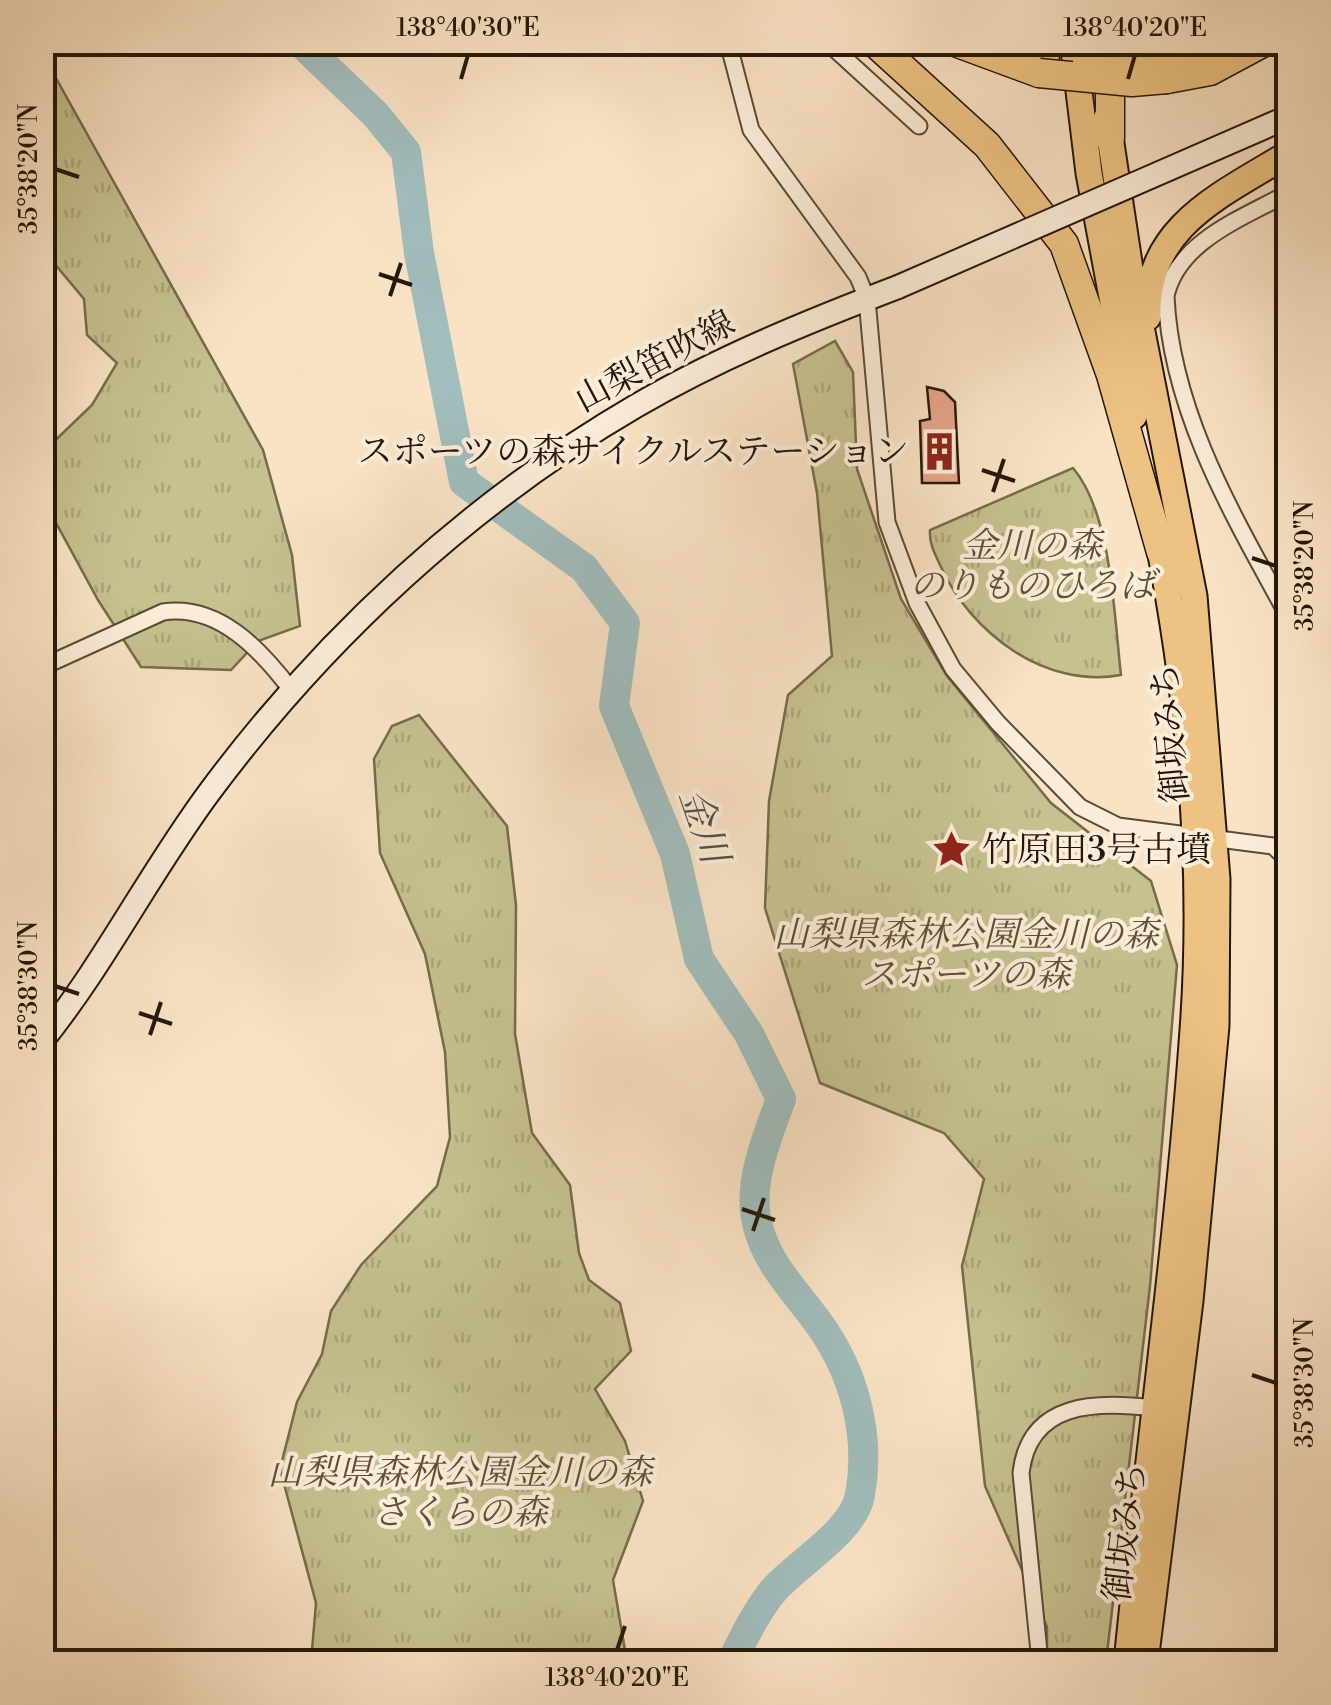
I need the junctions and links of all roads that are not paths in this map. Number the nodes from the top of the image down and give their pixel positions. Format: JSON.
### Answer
{"nodes":[{"id":1,"x":728,"y":42,"type":"edge"},
{"id":2,"x":827,"y":42,"type":"edge"},
{"id":3,"x":874,"y":42,"type":"edge"},
{"id":4,"x":956,"y":42,"type":"edge"},
{"id":5,"x":1006,"y":42,"type":"edge"},
{"id":6,"x":1073,"y":42,"type":"edge"},
{"id":7,"x":1097,"y":42,"type":"edge"},
{"id":8,"x":1110,"y":42,"type":"edge"},
{"id":9,"x":1224,"y":42,"type":"edge"},
{"id":10,"x":1264,"y":42,"type":"edge"},
{"id":11,"x":1042,"y":64,"type":"junction"},
{"id":12,"x":1164,"y":69,"type":"junction"},
{"id":13,"x":1288,"y":116,"type":"edge"},
{"id":14,"x":919,"y":126,"type":"dead end"},
{"id":15,"x":1110,"y":138,"type":"junction"},
{"id":16,"x":1288,"y":154,"type":"edge"},
{"id":17,"x":1288,"y":193,"type":"edge"},
{"id":18,"x":868,"y":299,"type":"junction"},
{"id":19,"x":1150,"y":367,"type":"junction"},
{"id":20,"x":1161,"y":552,"type":"junction"},
{"id":21,"x":1288,"y":616,"type":"edge"},
{"id":22,"x":42,"y":667,"type":"edge"},
{"id":23,"x":292,"y":691,"type":"junction"},
{"id":24,"x":1205,"y":838,"type":"junction"},
{"id":25,"x":1288,"y":860,"type":"edge"},
{"id":26,"x":42,"y":1042,"type":"edge"},
{"id":27,"x":1153,"y":1408,"type":"junction"},
{"id":28,"x":1040,"y":1662,"type":"edge"},
{"id":29,"x":1127,"y":1662,"type":"edge"},
{"id":30,"x":1145,"y":1662,"type":"edge"}],
"edges":[{"from":1,"to":18,"type":"street"},
{"from":2,"to":14,"type":"street"},
{"from":3,"to":20,"type":"highway"},
{"from":4,"to":11,"type":"highway"},
{"from":5,"to":11,"type":"highway"},
{"from":6,"to":20,"type":"highway","name":"御坂みち"},
{"from":7,"to":15,"type":"highway","name":"御坂みち"},
{"from":8,"to":15,"type":"highway"},
{"from":9,"to":12,"type":"highway"},
{"from":10,"to":12,"type":"highway"},
{"from":11,"to":12,"type":"highway","bridge":true},
{"from":13,"to":18,"type":"main road","name":"山梨笛吹線","bridge":true},
{"from":15,"to":19,"type":"highway","name":"御坂みち"},
{"from":16,"to":19,"type":"highway"},
{"from":17,"to":21,"type":"street"},
{"from":18,"to":23,"type":"main road","name":"山梨笛吹線"},
{"from":18,"to":24,"type":"street"},
{"from":19,"to":24,"type":"highway","name":"御坂みち"},
{"from":20,"to":24,"type":"highway","name":"御坂みち"},
{"from":22,"to":23,"type":"street"},
{"from":23,"to":26,"type":"main road","name":"山梨笛吹線"},
{"from":24,"to":25,"type":"street"},
{"from":24,"to":27,"type":"highway","name":"御坂みち"},
{"from":24,"to":30,"type":"highway","name":"御坂みち"},
{"from":27,"to":28,"type":"street"},
{"from":27,"to":29,"type":"highway","name":"御坂みち"}]}
